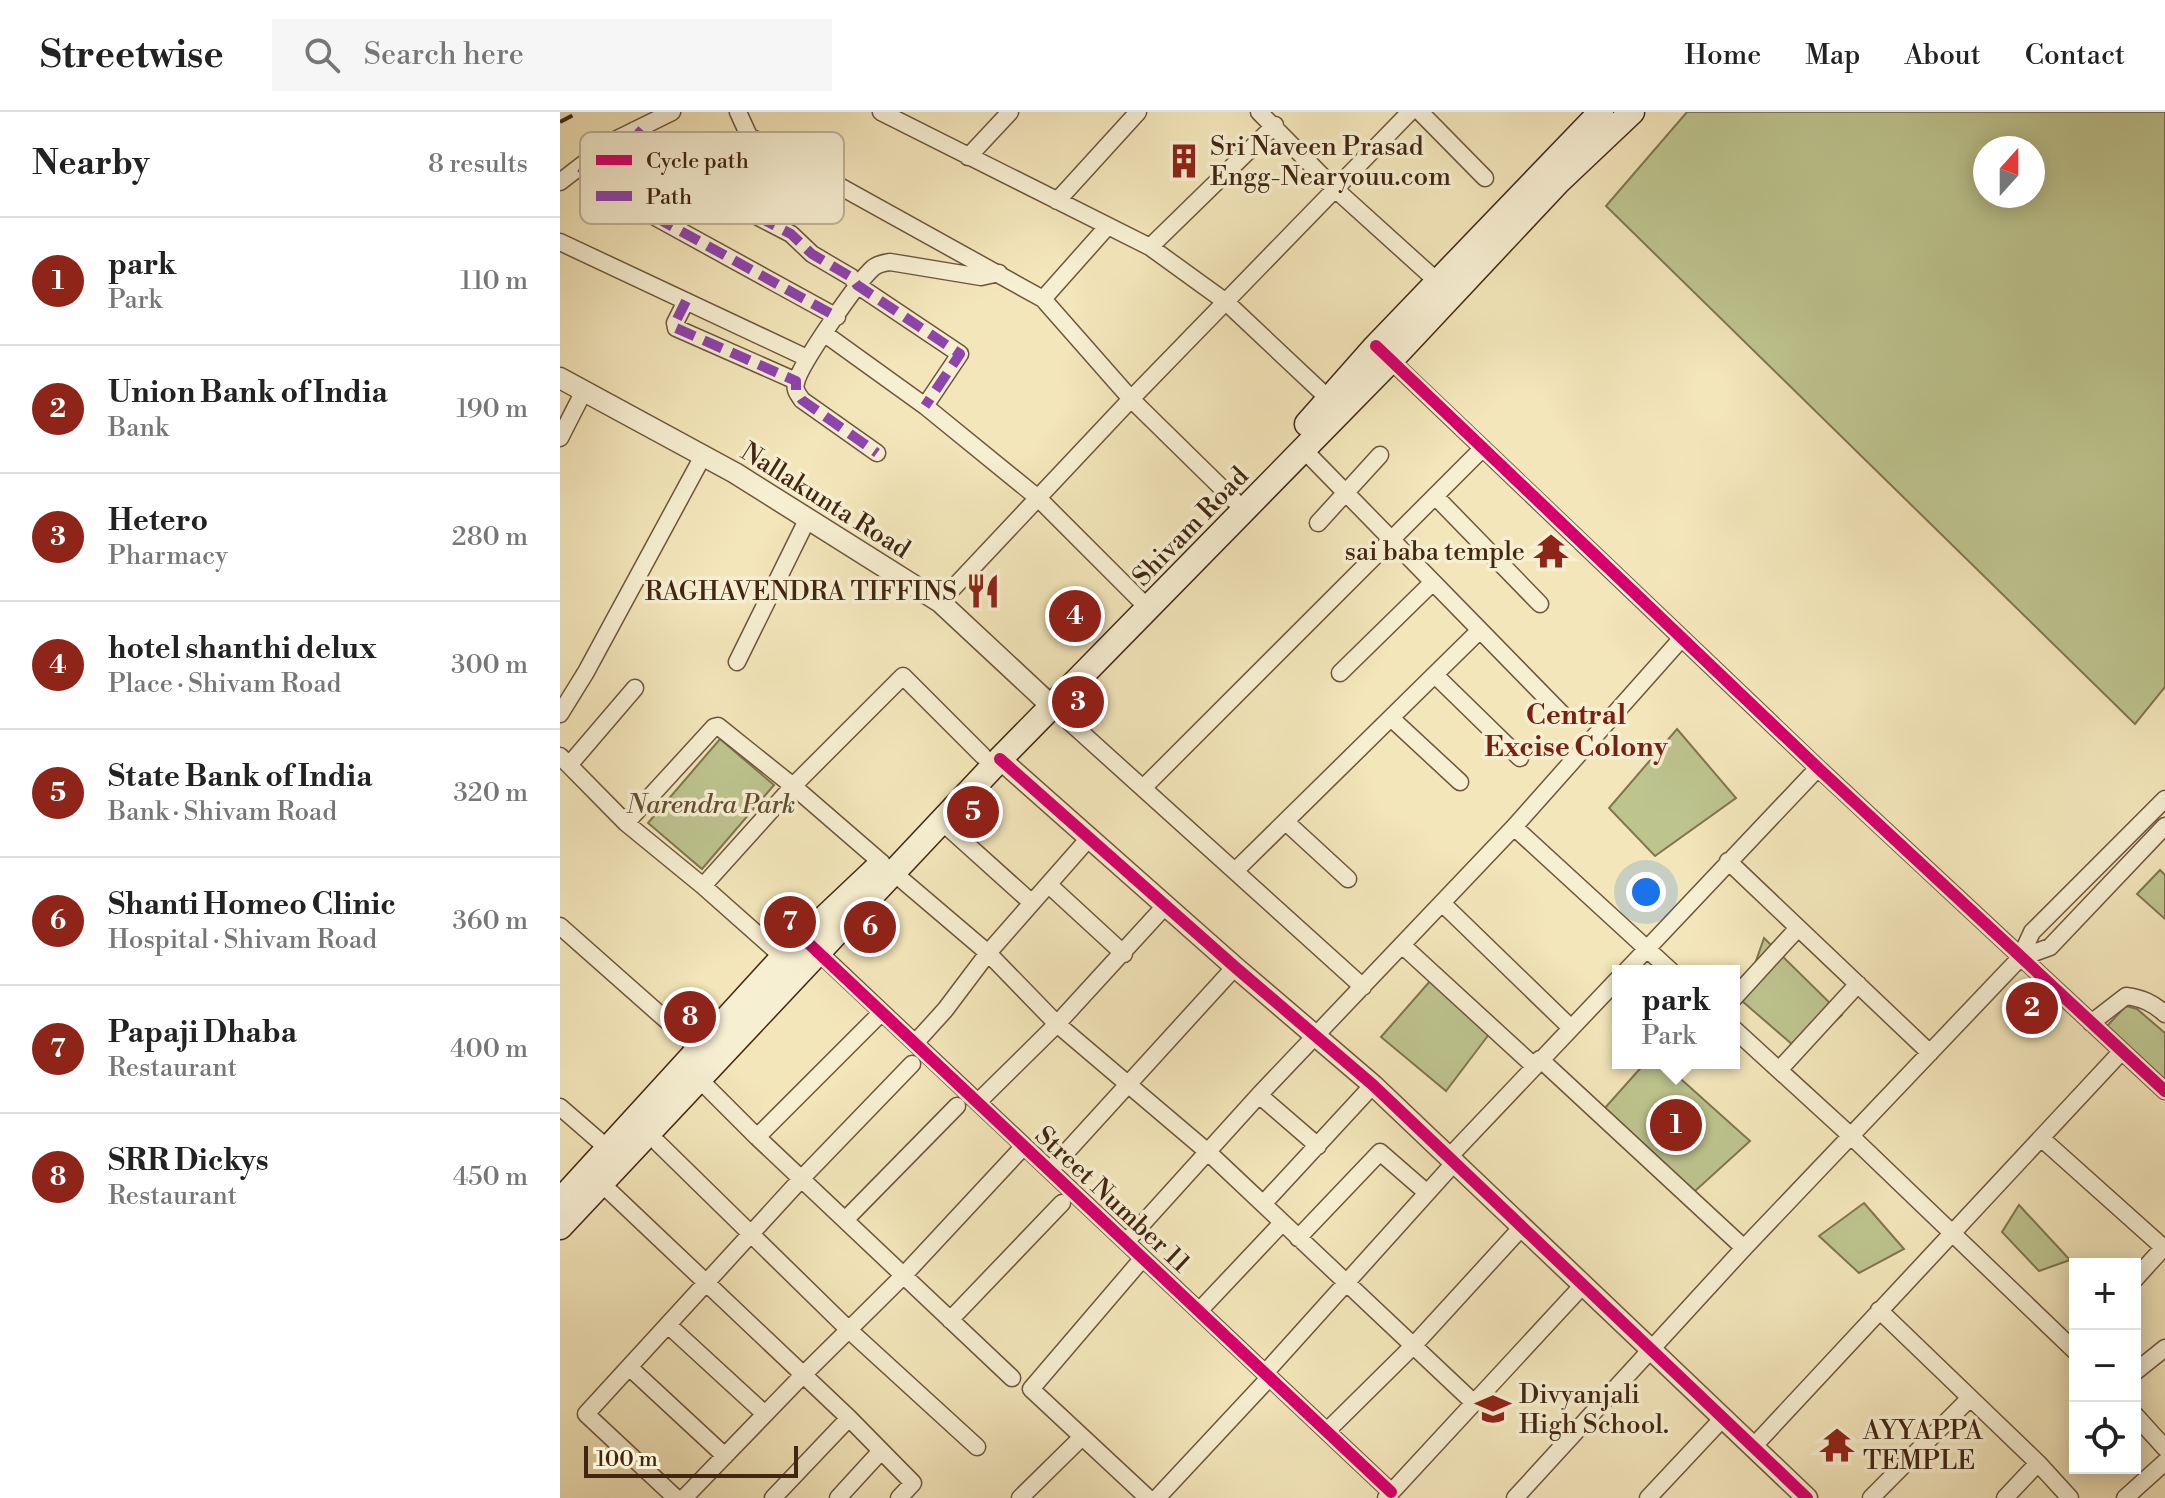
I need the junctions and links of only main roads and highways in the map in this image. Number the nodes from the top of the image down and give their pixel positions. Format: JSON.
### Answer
{"nodes":[{"id":1,"x":1601,"y":112,"type":"edge"},
{"id":2,"x":1632,"y":112,"type":"edge"},
{"id":3,"x":1383,"y":353,"type":"junction"},
{"id":4,"x":1040,"y":710,"type":"junction"},
{"id":5,"x":992,"y":758,"type":"junction"},
{"id":6,"x":888,"y":868,"type":"junction"},
{"id":7,"x":811,"y":946,"type":"junction"},
{"id":8,"x":615,"y":1155,"type":"junction"},
{"id":9,"x":560,"y":1201,"type":"edge"},
{"id":10,"x":560,"y":1227,"type":"edge"}],
"edges":[{"from":1,"to":3,"type":"main road","name":"Shivam Road"},
{"from":2,"to":3,"type":"main road","name":"Shivam Road"},
{"from":3,"to":4,"type":"main road","name":"Shivam Road"},
{"from":3,"to":4,"type":"main road","name":"Shivam Road"},
{"from":4,"to":5,"type":"main road","name":"Shivam Road"},
{"from":5,"to":6,"type":"main road","name":"Shivam Road"},
{"from":5,"to":6,"type":"main road","name":"Shivam Road"},
{"from":6,"to":7,"type":"main road","name":"Shivam Road"},
{"from":7,"to":8,"type":"main road","name":"Shivam Road"},
{"from":7,"to":8,"type":"main road","name":"Shivam Road"},
{"from":8,"to":9,"type":"main road","name":"Shivam Road"},
{"from":8,"to":10,"type":"main road","name":"Shivam Road"}]}
